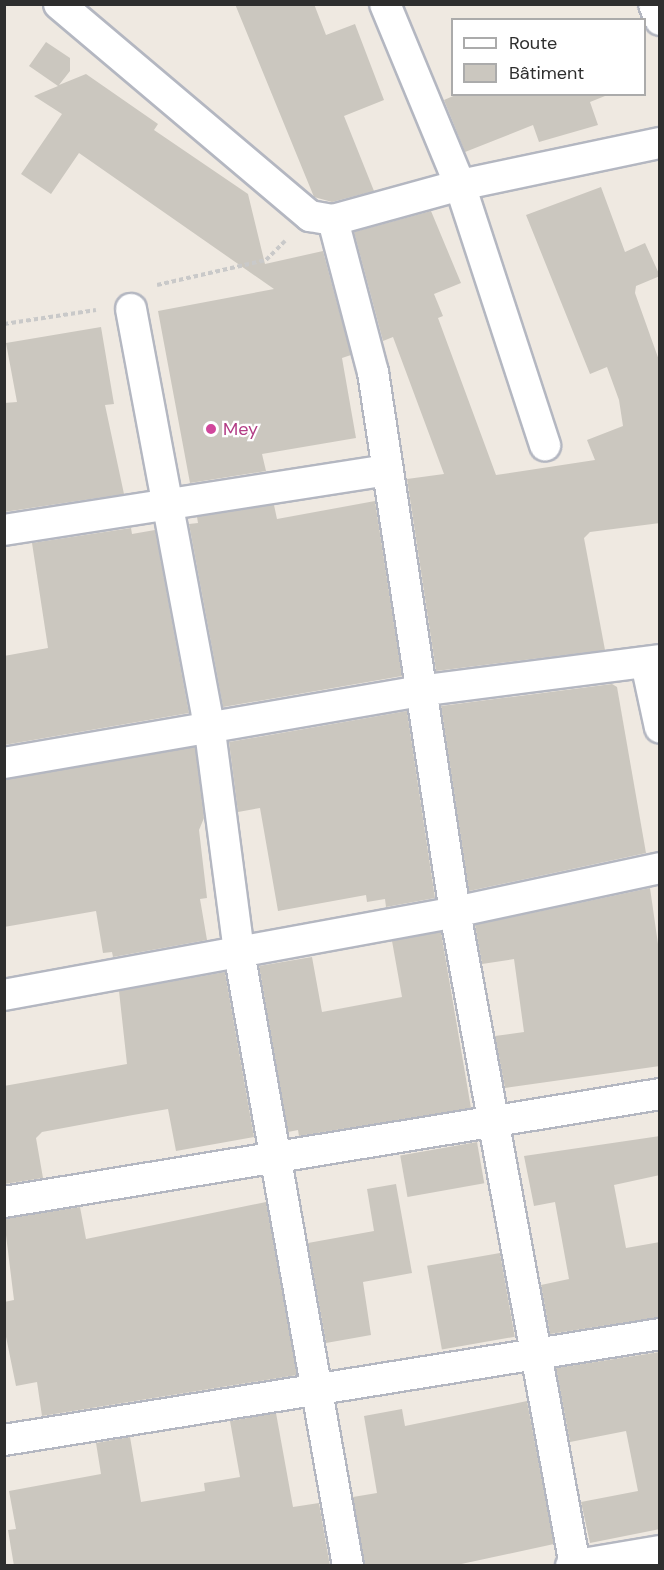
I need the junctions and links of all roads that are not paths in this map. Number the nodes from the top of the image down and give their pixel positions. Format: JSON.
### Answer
{"nodes":[{"id":1,"x":59,"y":4,"type":"edge"},
{"id":2,"x":385,"y":4,"type":"edge"},
{"id":3,"x":654,"y":4,"type":"edge"},
{"id":4,"x":660,"y":20,"type":"edge"},
{"id":5,"x":660,"y":142,"type":"edge"},
{"id":6,"x":460,"y":185,"type":"junction"},
{"id":7,"x":321,"y":218,"type":"junction"},
{"id":8,"x":131,"y":309,"type":"road end"},
{"id":9,"x":545,"y":445,"type":"dead end"},
{"id":10,"x":386,"y":470,"type":"junction"},
{"id":11,"x":166,"y":501,"type":"junction"},
{"id":12,"x":4,"y":530,"type":"edge"},
{"id":13,"x":653,"y":662,"type":"edge"},
{"id":14,"x":419,"y":691,"type":"junction"},
{"id":15,"x":208,"y":724,"type":"junction"},
{"id":16,"x":660,"y":728,"type":"edge"},
{"id":17,"x":4,"y":763,"type":"edge"},
{"id":18,"x":660,"y":867,"type":"edge"},
{"id":19,"x":455,"y":912,"type":"junction"},
{"id":20,"x":239,"y":952,"type":"junction"},
{"id":21,"x":4,"y":995,"type":"edge"},
{"id":22,"x":660,"y":1094,"type":"edge"},
{"id":23,"x":492,"y":1120,"type":"junction"},
{"id":24,"x":277,"y":1159,"type":"junction"},
{"id":25,"x":4,"y":1202,"type":"edge"},
{"id":26,"x":660,"y":1334,"type":"edge"},
{"id":27,"x":537,"y":1358,"type":"junction"},
{"id":28,"x":314,"y":1388,"type":"junction"},
{"id":29,"x":4,"y":1440,"type":"edge"},
{"id":30,"x":660,"y":1551,"type":"edge"},
{"id":31,"x":573,"y":1565,"type":"edge"},
{"id":32,"x":348,"y":1566,"type":"edge"}],
"edges":[{"from":1,"to":7,"type":"street"},
{"from":2,"to":6,"type":"street"},
{"from":3,"to":4,"type":"street"},
{"from":5,"to":6,"type":"street"},
{"from":6,"to":7,"type":"street"},
{"from":6,"to":9,"type":"street"},
{"from":7,"to":10,"type":"street"},
{"from":8,"to":11,"type":"street"},
{"from":10,"to":11,"type":"street"},
{"from":10,"to":14,"type":"street"},
{"from":11,"to":12,"type":"street"},
{"from":11,"to":15,"type":"street"},
{"from":13,"to":14,"type":"street"},
{"from":13,"to":16,"type":"street"},
{"from":14,"to":15,"type":"street"},
{"from":14,"to":19,"type":"street"},
{"from":15,"to":17,"type":"street"},
{"from":15,"to":20,"type":"street"},
{"from":18,"to":19,"type":"street"},
{"from":19,"to":20,"type":"street"},
{"from":19,"to":23,"type":"street"},
{"from":20,"to":21,"type":"street"},
{"from":20,"to":24,"type":"street"},
{"from":22,"to":23,"type":"street"},
{"from":23,"to":24,"type":"street"},
{"from":23,"to":27,"type":"street"},
{"from":24,"to":25,"type":"street"},
{"from":24,"to":28,"type":"street"},
{"from":26,"to":27,"type":"street"},
{"from":27,"to":28,"type":"street"},
{"from":27,"to":31,"type":"street"},
{"from":28,"to":29,"type":"street"},
{"from":28,"to":32,"type":"street"},
{"from":30,"to":31,"type":"street"}]}
